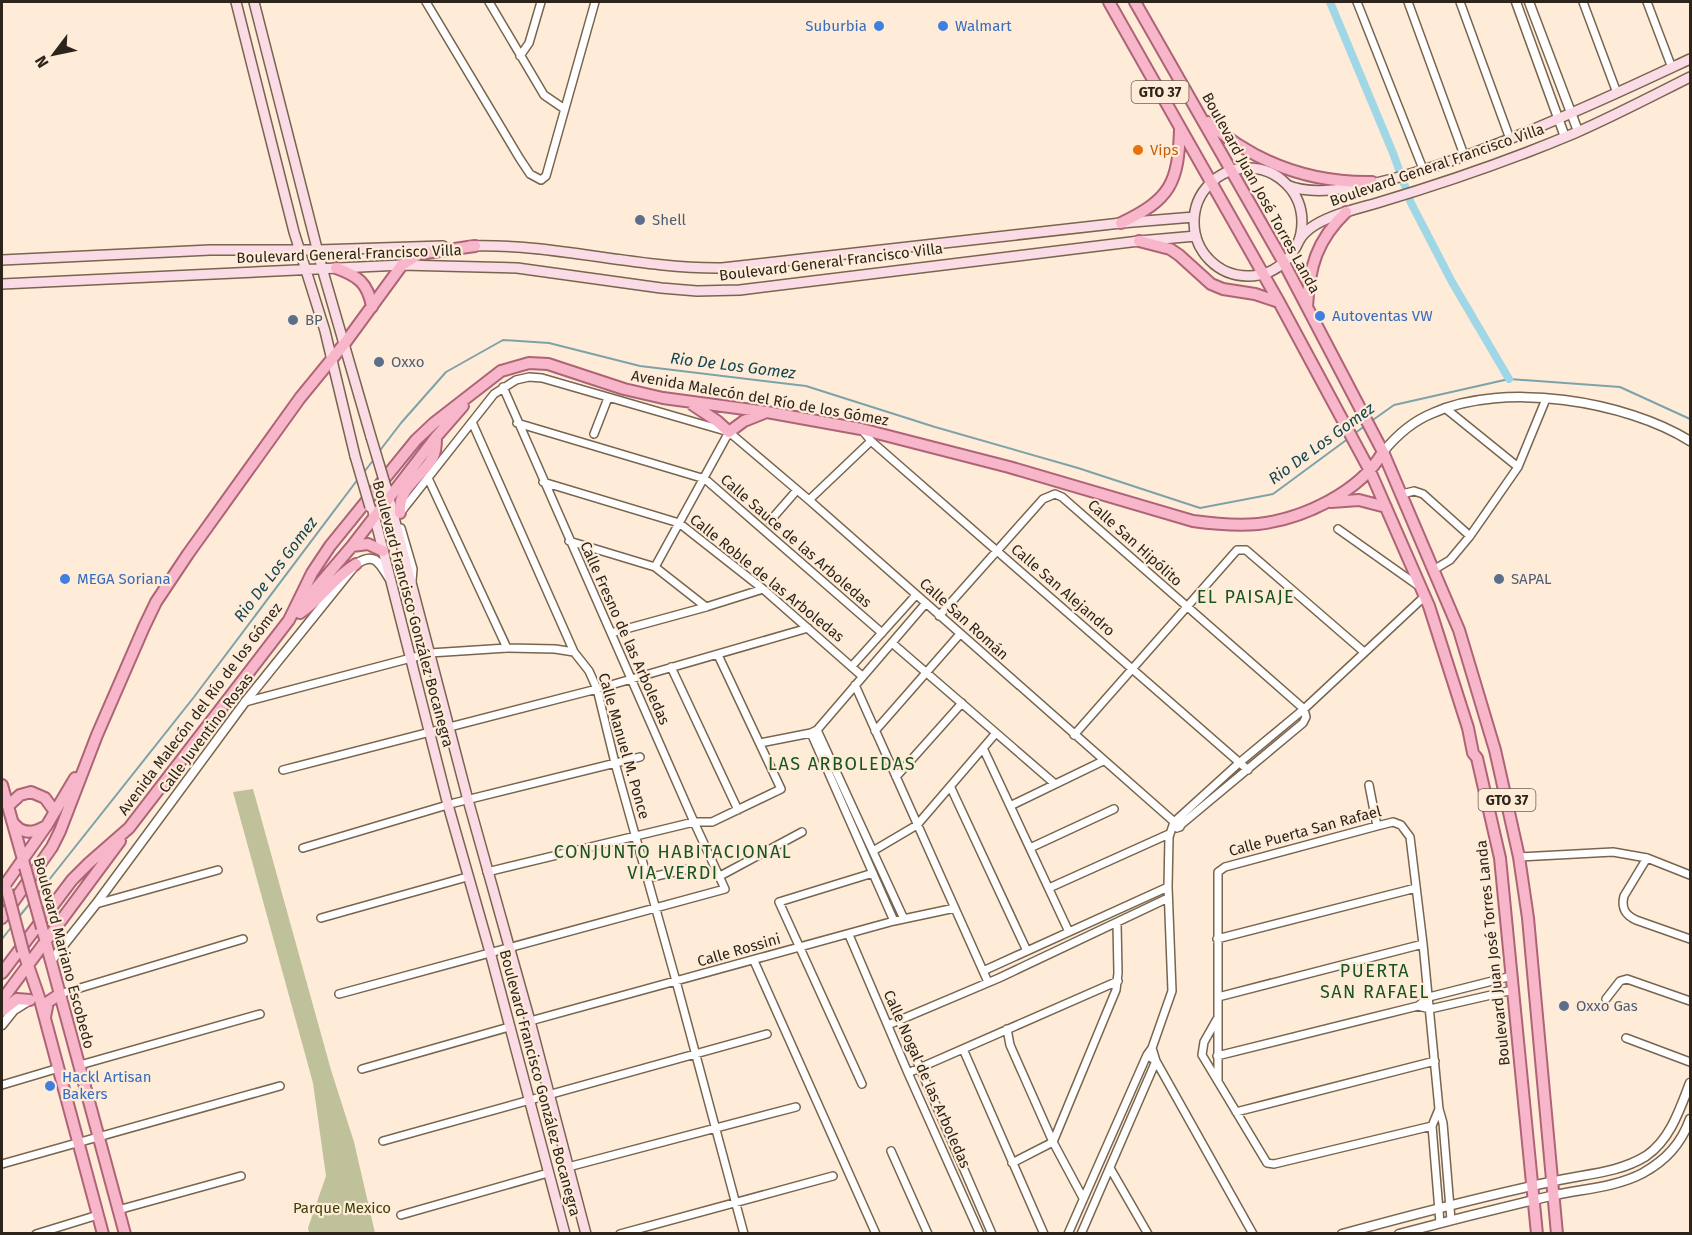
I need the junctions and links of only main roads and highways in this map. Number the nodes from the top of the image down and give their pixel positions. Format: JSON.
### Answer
{"nodes":[{"id":1,"x":236,"y":2,"type":"edge"},
{"id":2,"x":254,"y":2,"type":"edge"},
{"id":3,"x":1109,"y":2,"type":"edge"},
{"id":4,"x":1136,"y":2,"type":"edge"},
{"id":5,"x":1690,"y":59,"type":"edge"},
{"id":6,"x":1690,"y":77,"type":"edge"},
{"id":7,"x":1199,"y":114,"type":"junction"},
{"id":8,"x":1180,"y":129,"type":"junction"},
{"id":9,"x":1232,"y":171,"type":"junction"},
{"id":10,"x":1378,"y":181,"type":"junction"},
{"id":11,"x":1212,"y":182,"type":"junction"},
{"id":12,"x":1287,"y":185,"type":"junction"},
{"id":13,"x":1346,"y":212,"type":"junction"},
{"id":14,"x":1194,"y":217,"type":"junction"},
{"id":15,"x":1121,"y":223,"type":"junction"},
{"id":16,"x":294,"y":232,"type":"junction"},
{"id":17,"x":1196,"y":236,"type":"junction"},
{"id":18,"x":1139,"y":240,"type":"junction"},
{"id":19,"x":1298,"y":243,"type":"junction"},
{"id":20,"x":475,"y":246,"type":"junction"},
{"id":21,"x":279,"y":250,"type":"junction"},
{"id":22,"x":300,"y":250,"type":"junction"},
{"id":23,"x":318,"y":250,"type":"junction"},
{"id":24,"x":2,"y":260,"type":"edge"},
{"id":25,"x":1284,"y":263,"type":"junction"},
{"id":26,"x":402,"y":265,"type":"junction"},
{"id":27,"x":336,"y":267,"type":"junction"},
{"id":28,"x":306,"y":268,"type":"junction"},
{"id":29,"x":322,"y":268,"type":"junction"},
{"id":30,"x":1263,"y":274,"type":"junction"},
{"id":31,"x":2,"y":284,"type":"edge"},
{"id":32,"x":1279,"y":302,"type":"junction"},
{"id":33,"x":372,"y":307,"type":"junction"},
{"id":34,"x":1307,"y":307,"type":"junction"},
{"id":35,"x":345,"y":343,"type":"junction"},
{"id":36,"x":333,"y":360,"type":"junction"},
{"id":37,"x":481,"y":385,"type":"junction"},
{"id":38,"x":690,"y":403,"type":"junction"},
{"id":39,"x":767,"y":412,"type":"junction"},
{"id":40,"x":436,"y":437,"type":"junction"},
{"id":41,"x":1383,"y":452,"type":"junction"},
{"id":42,"x":1370,"y":471,"type":"junction"},
{"id":43,"x":387,"y":493,"type":"junction"},
{"id":44,"x":1324,"y":503,"type":"junction"},
{"id":45,"x":1386,"y":507,"type":"junction"},
{"id":46,"x":373,"y":511,"type":"junction"},
{"id":47,"x":400,"y":513,"type":"road end"},
{"id":48,"x":352,"y":546,"type":"junction"},
{"id":49,"x":384,"y":551,"type":"junction"},
{"id":50,"x":356,"y":564,"type":"road end"},
{"id":51,"x":290,"y":620,"type":"junction"},
{"id":52,"x":97,"y":735,"type":"junction"},
{"id":53,"x":2,"y":785,"type":"edge"},
{"id":54,"x":8,"y":806,"type":"junction"},
{"id":55,"x":55,"y":812,"type":"junction"},
{"id":56,"x":11,"y":819,"type":"junction"},
{"id":57,"x":47,"y":825,"type":"junction"},
{"id":58,"x":129,"y":828,"type":"junction"},
{"id":59,"x":24,"y":863,"type":"junction"},
{"id":60,"x":2,"y":871,"type":"edge"},
{"id":61,"x":4,"y":888,"type":"edge"},
{"id":62,"x":2,"y":918,"type":"edge"},
{"id":63,"x":46,"y":941,"type":"junction"},
{"id":64,"x":27,"y":963,"type":"junction"},
{"id":65,"x":2,"y":973,"type":"edge"},
{"id":66,"x":60,"y":994,"type":"junction"},
{"id":67,"x":2,"y":1000,"type":"edge"},
{"id":68,"x":35,"y":1000,"type":"junction"},
{"id":69,"x":2,"y":1011,"type":"edge"},
{"id":70,"x":45,"y":1018,"type":"junction"},
{"id":71,"x":73,"y":1043,"type":"junction"},
{"id":72,"x":53,"y":1048,"type":"junction"},
{"id":73,"x":103,"y":1233,"type":"edge"},
{"id":74,"x":125,"y":1233,"type":"edge"},
{"id":75,"x":565,"y":1233,"type":"edge"},
{"id":76,"x":586,"y":1233,"type":"edge"},
{"id":77,"x":1537,"y":1233,"type":"edge"},
{"id":78,"x":1557,"y":1233,"type":"edge"}],
"edges":[{"from":1,"to":16,"type":"main road","name":"Boulevard Francisco González Bocanegra"},
{"from":2,"to":23,"type":"main road","name":"Boulevard Francisco González Bocanegra"},
{"from":3,"to":8,"type":"main road","name":"Boulevard Juan José Torres Landa","number":"GTO 37"},
{"from":4,"to":7,"type":"main road","name":"Boulevard Juan José Torres Landa","number":"GTO 37"},
{"from":5,"to":10,"type":"main road","name":"Boulevard General Francisco Villa"},
{"from":6,"to":13,"type":"main road","name":"Boulevard General Francisco Villa"},
{"from":7,"to":9,"type":"main road","name":"Boulevard Juan José Torres Landa","number":"GTO 37"},
{"from":7,"to":10,"type":"main road"},
{"from":8,"to":11,"type":"main road","name":"Boulevard Juan José Torres Landa","number":"GTO 37"},
{"from":8,"to":15,"type":"main road"},
{"from":9,"to":11,"type":"main road"},
{"from":9,"to":12,"type":"main road"},
{"from":9,"to":25,"type":"main road","name":"Boulevard Juan José Torres Landa","number":"GTO 37"},
{"from":10,"to":12,"type":"main road","name":"Boulevard General Francisco Villa"},
{"from":11,"to":14,"type":"main road"},
{"from":11,"to":30,"type":"main road","name":"Boulevard Juan José Torres Landa","number":"GTO 37"},
{"from":12,"to":19,"type":"main road"},
{"from":13,"to":19,"type":"main road","name":"Boulevard General Francisco Villa"},
{"from":13,"to":34,"type":"main road"},
{"from":14,"to":15,"type":"main road","name":"Boulevard General Francisco Villa"},
{"from":14,"to":17,"type":"main road"},
{"from":15,"to":20,"type":"main road","name":"Boulevard General Francisco Villa"},
{"from":16,"to":21,"type":"main road"},
{"from":16,"to":22,"type":"main road","name":"Boulevard Francisco González Bocanegra"},
{"from":17,"to":18,"type":"main road","name":"Boulevard General Francisco Villa"},
{"from":17,"to":30,"type":"main road"},
{"from":18,"to":26,"type":"main road","name":"Boulevard General Francisco Villa"},
{"from":18,"to":32,"type":"main road"},
{"from":19,"to":25,"type":"main road","name":"Boulevard General Francisco Villa"},
{"from":20,"to":23,"type":"main road","name":"Boulevard General Francisco Villa"},
{"from":20,"to":26,"type":"main road"},
{"from":21,"to":22,"type":"main road","name":"Boulevard General Francisco Villa"},
{"from":21,"to":24,"type":"main road","name":"Boulevard General Francisco Villa"},
{"from":22,"to":23,"type":"main road","name":"Boulevard General Francisco Villa"},
{"from":22,"to":28,"type":"main road","name":"Boulevard Francisco González Bocanegra"},
{"from":23,"to":29,"type":"main road","name":"Boulevard Francisco González Bocanegra"},
{"from":25,"to":30,"type":"main road"},
{"from":25,"to":34,"type":"main road","name":"Boulevard Juan José Torres Landa","number":"GTO 37"},
{"from":26,"to":27,"type":"main road","name":"Boulevard General Francisco Villa"},
{"from":26,"to":33,"type":"main road"},
{"from":27,"to":29,"type":"main road","name":"Boulevard General Francisco Villa"},
{"from":27,"to":33,"type":"main road"},
{"from":28,"to":29,"type":"main road","name":"Boulevard General Francisco Villa"},
{"from":28,"to":31,"type":"main road","name":"Boulevard General Francisco Villa"},
{"from":28,"to":36,"type":"main road","name":"Boulevard Francisco González Bocanegra"},
{"from":29,"to":35,"type":"main road","name":"Boulevard Francisco González Bocanegra"},
{"from":30,"to":32,"type":"main road","name":"Boulevard Juan José Torres Landa","number":"GTO 37"},
{"from":32,"to":42,"type":"main road","name":"Boulevard Juan José Torres Landa","number":"GTO 37"},
{"from":33,"to":35,"type":"main road"},
{"from":34,"to":41,"type":"main road","name":"Boulevard Juan José Torres Landa","number":"GTO 37"},
{"from":35,"to":36,"type":"main road"},
{"from":35,"to":43,"type":"main road","name":"Boulevard Francisco González Bocanegra","bridge":true},
{"from":36,"to":46,"type":"main road","name":"Boulevard Francisco González Bocanegra","bridge":true},
{"from":36,"to":52,"type":"main road"},
{"from":37,"to":38,"type":"main road","name":"Avenida Malecón del Río de los Gómez"},
{"from":37,"to":40,"type":"main road"},
{"from":37,"to":51,"type":"main road","name":"Avenida Malecón del Río de los Gómez"},
{"from":38,"to":39,"type":"main road","name":"Avenida Malecón del Río de los Gómez"},
{"from":38,"to":39,"type":"main road"},
{"from":39,"to":44,"type":"main road","name":"Avenida Malecón del Río de los Gómez"},
{"from":40,"to":43,"type":"main road"},
{"from":40,"to":47,"type":"main road"},
{"from":41,"to":42,"type":"main road"},
{"from":41,"to":78,"type":"main road","name":"Boulevard Juan José Torres Landa","number":"GTO 37"},
{"from":42,"to":44,"type":"main road"},
{"from":42,"to":45,"type":"main road","name":"Boulevard Juan José Torres Landa","number":"GTO 37"},
{"from":43,"to":46,"type":"main road"},
{"from":43,"to":76,"type":"main road","name":"Boulevard Francisco González Bocanegra"},
{"from":44,"to":45,"type":"main road"},
{"from":45,"to":77,"type":"main road","name":"Boulevard Juan José Torres Landa","number":"GTO 37"},
{"from":46,"to":48,"type":"main road"},
{"from":46,"to":49,"type":"main road","name":"Boulevard Francisco González Bocanegra"},
{"from":48,"to":49,"type":"main road"},
{"from":48,"to":51,"type":"main road"},
{"from":49,"to":75,"type":"main road","name":"Boulevard Francisco González Bocanegra"},
{"from":50,"to":51,"type":"main road"},
{"from":51,"to":58,"type":"main road","name":"Avenida Malecón del Río de los Gómez"},
{"from":52,"to":55,"type":"main road"},
{"from":52,"to":62,"type":"main road"},
{"from":53,"to":54,"type":"main road","name":"Boulevard Mariano Escobedo"},
{"from":54,"to":55,"type":"main road"},
{"from":54,"to":56,"type":"main road","name":"Boulevard Mariano Escobedo"},
{"from":55,"to":57,"type":"main road"},
{"from":56,"to":57,"type":"main road"},
{"from":56,"to":59,"type":"main road","name":"Boulevard Mariano Escobedo"},
{"from":57,"to":59,"type":"main road"},
{"from":58,"to":63,"type":"main road"},
{"from":58,"to":65,"type":"main road","name":"Avenida Malecón del Río de los Gómez"},
{"from":59,"to":61,"type":"main road"},
{"from":59,"to":63,"type":"main road","name":"Boulevard Mariano Escobedo","bridge":true},
{"from":60,"to":61,"type":"main road"},
{"from":61,"to":64,"type":"main road","bridge":true},
{"from":63,"to":64,"type":"main road"},
{"from":63,"to":66,"type":"main road","name":"Boulevard Mariano Escobedo"},
{"from":64,"to":67,"type":"main road"},
{"from":64,"to":68,"type":"main road"},
{"from":66,"to":70,"type":"main road"},
{"from":66,"to":71,"type":"main road","name":"Boulevard Mariano Escobedo"},
{"from":68,"to":69,"type":"main road"},
{"from":68,"to":70,"type":"main road"},
{"from":70,"to":72,"type":"main road"},
{"from":71,"to":72,"type":"main road"},
{"from":71,"to":74,"type":"main road","name":"Boulevard Mariano Escobedo"},
{"from":72,"to":73,"type":"main road"}]}
